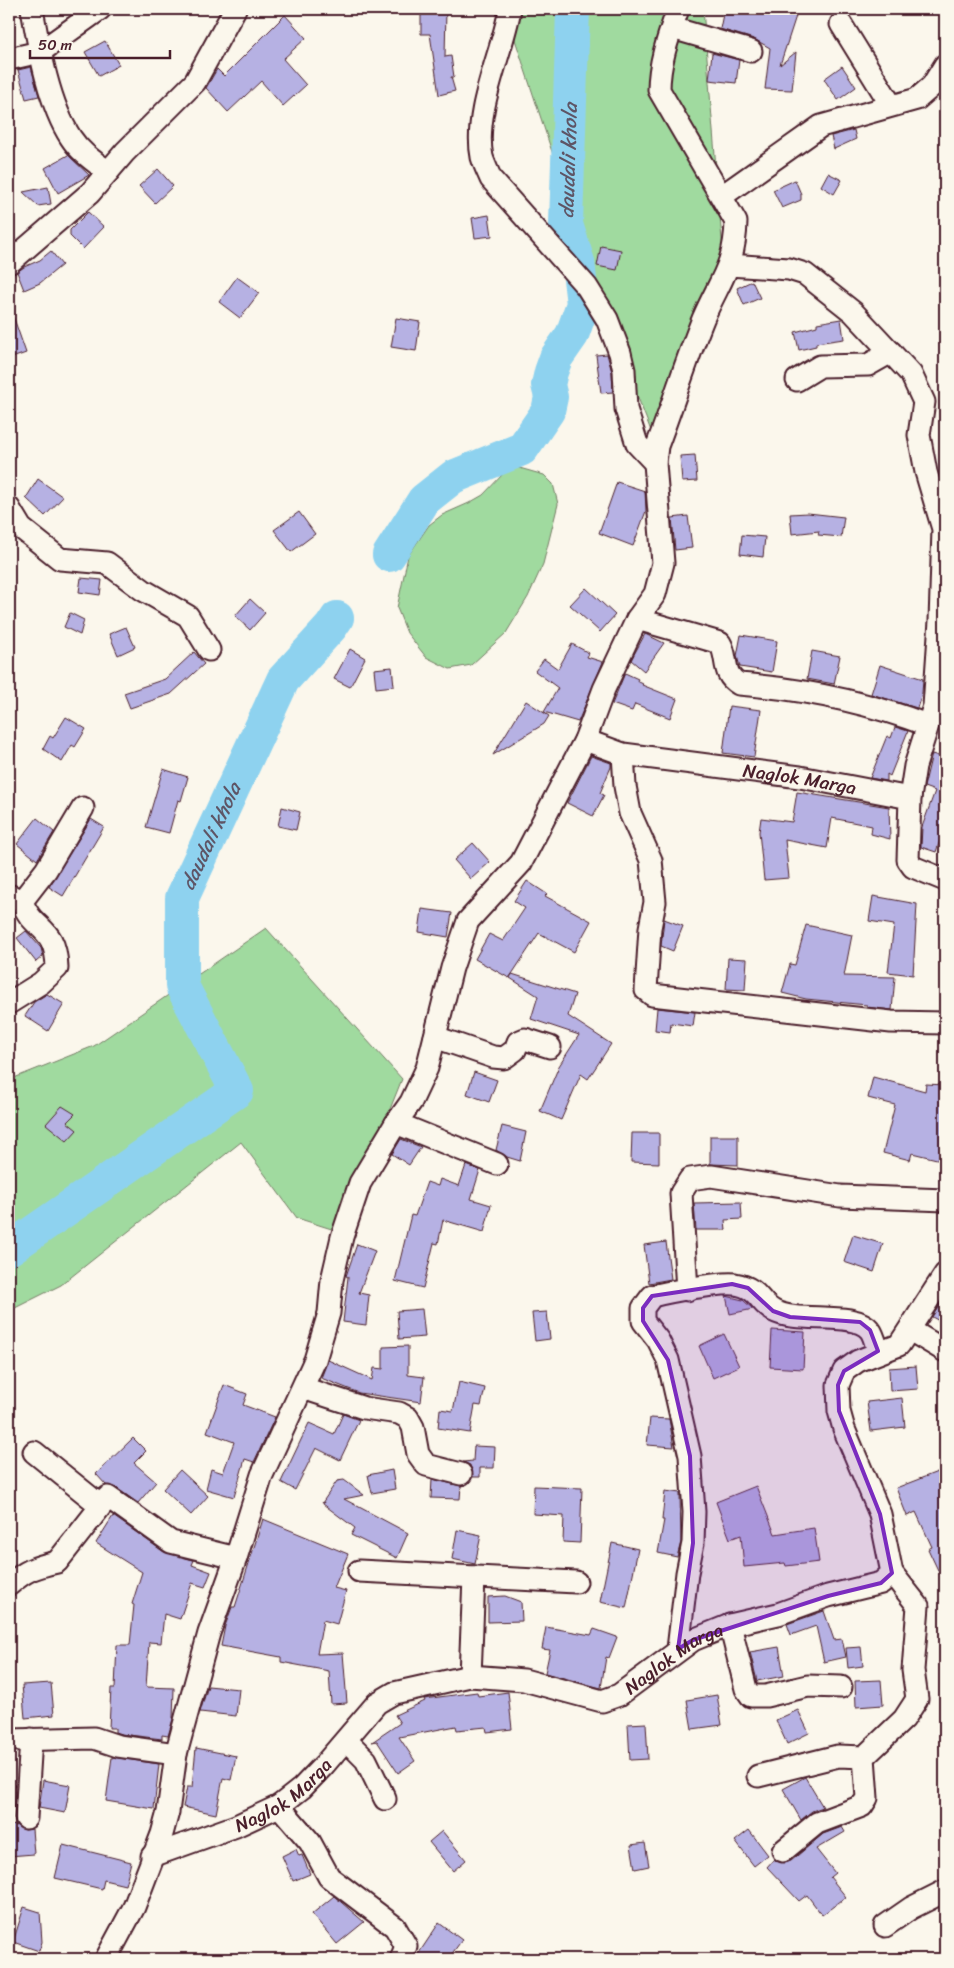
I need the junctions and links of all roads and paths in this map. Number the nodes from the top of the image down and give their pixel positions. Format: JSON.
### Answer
{"nodes":[{"id":1,"x":32,"y":9,"type":"edge"},
{"id":2,"x":100,"y":9,"type":"edge"},
{"id":3,"x":235,"y":9,"type":"edge"},
{"id":4,"x":510,"y":9,"type":"edge"},
{"id":5,"x":675,"y":19,"type":"edge"},
{"id":6,"x":841,"y":24,"type":"dead end"},
{"id":7,"x":751,"y":50,"type":"dead end"},
{"id":8,"x":40,"y":52,"type":"junction"},
{"id":9,"x":9,"y":59,"type":"edge"},
{"id":10,"x":945,"y":65,"type":"edge"},
{"id":11,"x":891,"y":105,"type":"junction"},
{"id":12,"x":108,"y":172,"type":"junction"},
{"id":13,"x":722,"y":196,"type":"junction"},
{"id":14,"x":9,"y":263,"type":"edge"},
{"id":15,"x":729,"y":266,"type":"junction"},
{"id":16,"x":891,"y":352,"type":"junction"},
{"id":17,"x":797,"y":380,"type":"dead end"},
{"id":18,"x":655,"y":462,"type":"junction"},
{"id":19,"x":9,"y":508,"type":"edge"},
{"id":20,"x":637,"y":620,"type":"junction"},
{"id":21,"x":210,"y":650,"type":"dead end"},
{"id":22,"x":927,"y":725,"type":"junction"},
{"id":23,"x":585,"y":740,"type":"junction"},
{"id":24,"x":623,"y":754,"type":"junction"},
{"id":25,"x":910,"y":798,"type":"junction"},
{"id":26,"x":83,"y":808,"type":"dead end"},
{"id":27,"x":945,"y":880,"type":"edge"},
{"id":28,"x":15,"y":898,"type":"edge"},
{"id":29,"x":9,"y":1003,"type":"edge"},
{"id":30,"x":945,"y":1023,"type":"edge"},
{"id":31,"x":435,"y":1037,"type":"junction"},
{"id":32,"x":550,"y":1047,"type":"dead end"},
{"id":33,"x":396,"y":1123,"type":"junction"},
{"id":34,"x":497,"y":1164,"type":"dead end"},
{"id":35,"x":945,"y":1200,"type":"edge"},
{"id":36,"x":943,"y":1282,"type":"edge"},
{"id":37,"x":687,"y":1290,"type":"junction"},
{"id":38,"x":910,"y":1330,"type":"junction"},
{"id":39,"x":878,"y":1351,"type":"junction"},
{"id":40,"x":945,"y":1351,"type":"edge"},
{"id":41,"x":304,"y":1388,"type":"junction"},
{"id":42,"x":34,"y":1452,"type":"dead end"},
{"id":43,"x":461,"y":1474,"type":"dead end"},
{"id":44,"x":101,"y":1506,"type":"junction"},
{"id":45,"x":236,"y":1558,"type":"junction"},
{"id":46,"x":359,"y":1571,"type":"dead end"},
{"id":47,"x":892,"y":1573,"type":"junction"},
{"id":48,"x":474,"y":1576,"type":"junction"},
{"id":49,"x":576,"y":1582,"type":"dead end"},
{"id":50,"x":9,"y":1585,"type":"edge"},
{"id":51,"x":730,"y":1625,"type":"junction"},
{"id":52,"x":678,"y":1649,"type":"junction"},
{"id":53,"x":470,"y":1676,"type":"junction"},
{"id":54,"x":841,"y":1687,"type":"dead end"},
{"id":55,"x":31,"y":1739,"type":"junction"},
{"id":56,"x":9,"y":1740,"type":"edge"},
{"id":57,"x":346,"y":1741,"type":"junction"},
{"id":58,"x":176,"y":1754,"type":"junction"},
{"id":59,"x":864,"y":1757,"type":"junction"},
{"id":60,"x":758,"y":1776,"type":"dead end"},
{"id":61,"x":385,"y":1799,"type":"dead end"},
{"id":62,"x":279,"y":1806,"type":"junction"},
{"id":63,"x":26,"y":1818,"type":"dead end"},
{"id":64,"x":783,"y":1850,"type":"dead end"},
{"id":65,"x":152,"y":1856,"type":"junction"},
{"id":66,"x":945,"y":1891,"type":"edge"},
{"id":67,"x":885,"y":1926,"type":"dead end"},
{"id":68,"x":106,"y":1959,"type":"edge"},
{"id":69,"x":401,"y":1959,"type":"edge"}],
"edges":[{"from":1,"to":8,"type":"street"},
{"from":2,"to":8,"type":"street"},
{"from":3,"to":12,"type":"street"},
{"from":4,"to":18,"type":"street"},
{"from":5,"to":7,"type":"street"},
{"from":5,"to":13,"type":"street"},
{"from":6,"to":11,"type":"street"},
{"from":8,"to":9,"type":"street"},
{"from":8,"to":12,"type":"street"},
{"from":10,"to":11,"type":"street"},
{"from":11,"to":13,"type":"street"},
{"from":12,"to":14,"type":"street"},
{"from":13,"to":15,"type":"street"},
{"from":15,"to":16,"type":"street"},
{"from":15,"to":18,"type":"street"},
{"from":16,"to":17,"type":"street"},
{"from":16,"to":22,"type":"street"},
{"from":18,"to":20,"type":"street"},
{"from":19,"to":21,"type":"street"},
{"from":20,"to":22,"type":"street"},
{"from":20,"to":23,"type":"street"},
{"from":22,"to":25,"type":"street"},
{"from":23,"to":24,"type":"street","name":"Naglok Marga"},
{"from":23,"to":31,"type":"street"},
{"from":24,"to":25,"type":"street","name":"Naglok Marga"},
{"from":24,"to":30,"type":"street"},
{"from":25,"to":27,"type":"street"},
{"from":26,"to":28,"type":"street"},
{"from":28,"to":29,"type":"street"},
{"from":31,"to":32,"type":"street"},
{"from":31,"to":33,"type":"street"},
{"from":33,"to":34,"type":"street"},
{"from":33,"to":41,"type":"street"},
{"from":35,"to":37,"type":"street"},
{"from":36,"to":38,"type":"street"},
{"from":37,"to":39,"type":"street"},
{"from":37,"to":52,"type":"street"},
{"from":38,"to":39,"type":"street"},
{"from":38,"to":40,"type":"street"},
{"from":39,"to":47,"type":"street"},
{"from":41,"to":43,"type":"street"},
{"from":41,"to":45,"type":"street"},
{"from":42,"to":44,"type":"street"},
{"from":44,"to":45,"type":"street"},
{"from":44,"to":50,"type":"street"},
{"from":45,"to":58,"type":"street"},
{"from":46,"to":48,"type":"street"},
{"from":47,"to":51,"type":"street","name":"Naglok Marga"},
{"from":47,"to":59,"type":"street"},
{"from":48,"to":49,"type":"street"},
{"from":48,"to":53,"type":"street"},
{"from":51,"to":52,"type":"street","name":"Naglok Marga"},
{"from":51,"to":54,"type":"street"},
{"from":52,"to":53,"type":"street","name":"Naglok Marga"},
{"from":53,"to":57,"type":"street","name":"Naglok Marga"},
{"from":55,"to":56,"type":"street"},
{"from":55,"to":58,"type":"street"},
{"from":55,"to":63,"type":"street"},
{"from":57,"to":61,"type":"street"},
{"from":57,"to":62,"type":"street","name":"Naglok Marga"},
{"from":58,"to":65,"type":"street"},
{"from":59,"to":60,"type":"street"},
{"from":59,"to":64,"type":"street"},
{"from":62,"to":65,"type":"street","name":"Naglok Marga"},
{"from":62,"to":69,"type":"street"},
{"from":65,"to":68,"type":"street"},
{"from":66,"to":67,"type":"street"}]}
